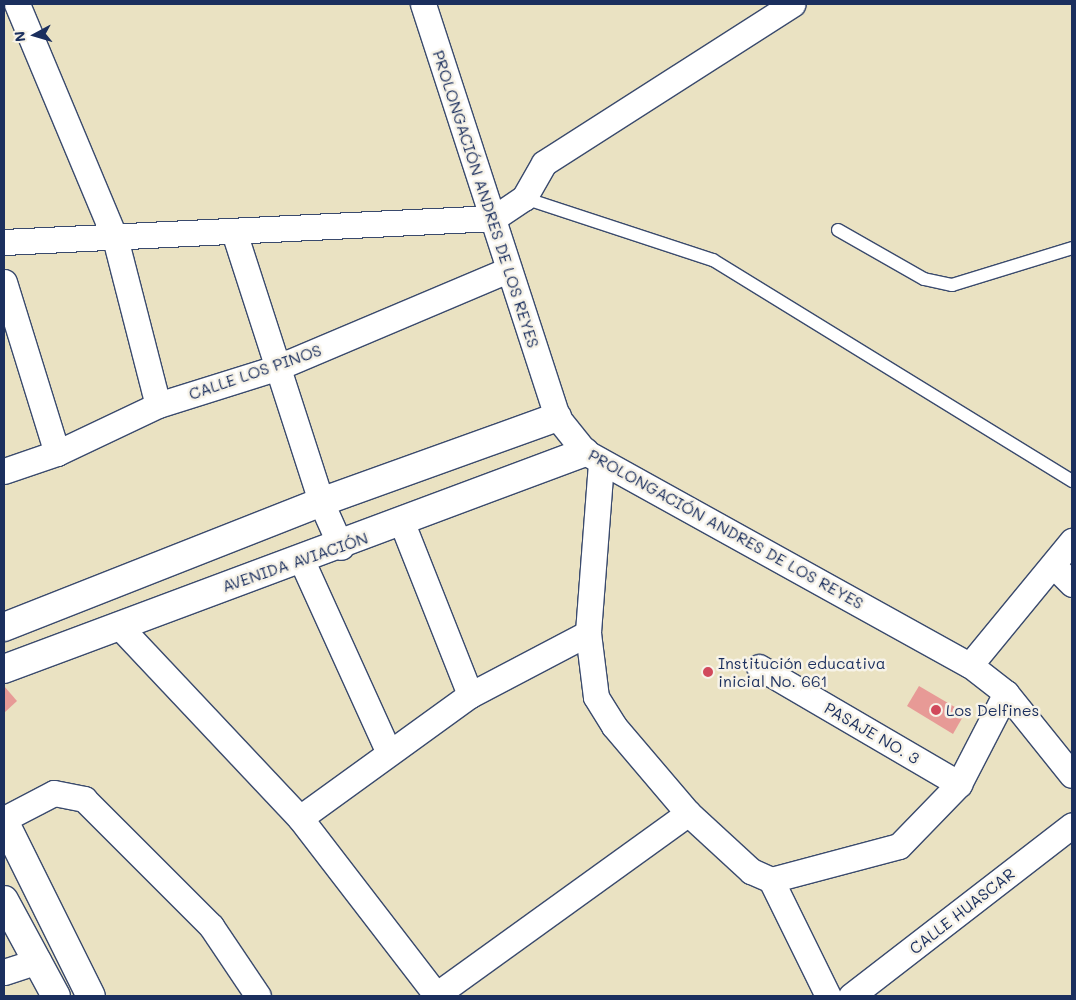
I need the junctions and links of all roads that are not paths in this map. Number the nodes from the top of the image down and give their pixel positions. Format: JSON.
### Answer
{"nodes":[{"id":1,"x":17,"y":4,"type":"edge"},
{"id":2,"x":423,"y":4,"type":"edge"},
{"id":3,"x":793,"y":4,"type":"edge"},
{"id":4,"x":524,"y":198,"type":"junction"},
{"id":5,"x":494,"y":218,"type":"junction"},
{"id":6,"x":838,"y":230,"type":"dead end"},
{"id":7,"x":234,"y":232,"type":"junction"},
{"id":8,"x":115,"y":238,"type":"junction"},
{"id":9,"x":4,"y":242,"type":"edge"},
{"id":10,"x":1072,"y":248,"type":"edge"},
{"id":11,"x":506,"y":271,"type":"junction"},
{"id":12,"x":4,"y":282,"type":"edge"},
{"id":13,"x":276,"y":368,"type":"junction"},
{"id":14,"x":158,"y":405,"type":"junction"},
{"id":15,"x":556,"y":417,"type":"junction"},
{"id":16,"x":56,"y":453,"type":"junction"},
{"id":17,"x":593,"y":457,"type":"junction"},
{"id":18,"x":4,"y":471,"type":"edge"},
{"id":19,"x":1072,"y":481,"type":"edge"},
{"id":20,"x":321,"y":502,"type":"junction"},
{"id":21,"x":402,"y":523,"type":"junction"},
{"id":22,"x":1072,"y":541,"type":"edge"},
{"id":23,"x":341,"y":547,"type":"junction"},
{"id":24,"x":301,"y":559,"type":"junction"},
{"id":25,"x":1055,"y":566,"type":"junction"},
{"id":26,"x":1072,"y":584,"type":"edge"},
{"id":27,"x":118,"y":625,"type":"junction"},
{"id":28,"x":4,"y":626,"type":"edge"},
{"id":29,"x":588,"y":632,"type":"junction"},
{"id":30,"x":970,"y":665,"type":"junction"},
{"id":31,"x":759,"y":667,"type":"dead end"},
{"id":32,"x":4,"y":669,"type":"edge"},
{"id":33,"x":1006,"y":693,"type":"junction"},
{"id":34,"x":470,"y":695,"type":"junction"},
{"id":35,"x":388,"y":751,"type":"junction"},
{"id":36,"x":1072,"y":775,"type":"edge"},
{"id":37,"x":959,"y":784,"type":"junction"},
{"id":38,"x":688,"y":813,"type":"junction"},
{"id":39,"x":300,"y":818,"type":"junction"},
{"id":40,"x":4,"y":820,"type":"edge"},
{"id":41,"x":1072,"y":825,"type":"edge"},
{"id":42,"x":771,"y":880,"type":"junction"},
{"id":43,"x":4,"y":900,"type":"edge"},
{"id":44,"x":38,"y":961,"type":"junction"},
{"id":45,"x":4,"y":972,"type":"edge"},
{"id":46,"x":56,"y":996,"type":"edge"},
{"id":47,"x":91,"y":996,"type":"edge"},
{"id":48,"x":258,"y":996,"type":"edge"},
{"id":49,"x":437,"y":996,"type":"edge"},
{"id":50,"x":828,"y":996,"type":"edge"},
{"id":51,"x":851,"y":996,"type":"edge"}],
"edges":[{"from":1,"to":8,"type":"street"},
{"from":2,"to":5,"type":"street","name":"PROLONGACIÓN ANDRES DE LOS REYES"},
{"from":3,"to":4,"type":"street"},
{"from":4,"to":5,"type":"street"},
{"from":4,"to":19,"type":"lane"},
{"from":5,"to":7,"type":"street"},
{"from":5,"to":11,"type":"street","name":"PROLONGACIÓN ANDRES DE LOS REYES"},
{"from":6,"to":10,"type":"lane"},
{"from":7,"to":8,"type":"street"},
{"from":7,"to":13,"type":"street"},
{"from":8,"to":9,"type":"street"},
{"from":8,"to":14,"type":"street"},
{"from":11,"to":13,"type":"street","name":"CALLE LOS PINOS"},
{"from":11,"to":15,"type":"street","name":"PROLONGACIÓN ANDRES DE LOS REYES"},
{"from":12,"to":16,"type":"street"},
{"from":13,"to":14,"type":"street","name":"CALLE LOS PINOS"},
{"from":13,"to":20,"type":"street"},
{"from":14,"to":16,"type":"street","name":"CALLE LOS PINOS"},
{"from":15,"to":17,"type":"street","name":"PROLONGACIÓN ANDRES DE LOS REYES"},
{"from":15,"to":20,"type":"street"},
{"from":16,"to":18,"type":"street","name":"CALLE LOS PINOS"},
{"from":17,"to":21,"type":"street","name":"AVENIDA AVIACIÓN"},
{"from":17,"to":29,"type":"street"},
{"from":17,"to":30,"type":"street","name":"PROLONGACIÓN ANDRES DE LOS REYES"},
{"from":20,"to":23,"type":"street"},
{"from":20,"to":28,"type":"street"},
{"from":21,"to":23,"type":"street","name":"AVENIDA AVIACIÓN"},
{"from":21,"to":34,"type":"street"},
{"from":22,"to":25,"type":"street"},
{"from":23,"to":24,"type":"street","name":"AVENIDA AVIACIÓN"},
{"from":24,"to":27,"type":"street","name":"AVENIDA AVIACIÓN"},
{"from":24,"to":35,"type":"street"},
{"from":25,"to":26,"type":"street"},
{"from":25,"to":30,"type":"street"},
{"from":27,"to":32,"type":"street","name":"AVENIDA AVIACIÓN"},
{"from":27,"to":39,"type":"street"},
{"from":29,"to":34,"type":"street"},
{"from":29,"to":38,"type":"street"},
{"from":30,"to":33,"type":"street","name":"PROLONGACIÓN ANDRES DE LOS REYES"},
{"from":31,"to":37,"type":"street","name":"PASAJE NO. 3"},
{"from":33,"to":36,"type":"street","name":"PROLONGACIÓN ANDRES DE LOS REYES"},
{"from":33,"to":37,"type":"street"},
{"from":34,"to":35,"type":"street"},
{"from":35,"to":39,"type":"street"},
{"from":37,"to":42,"type":"street"},
{"from":38,"to":42,"type":"street"},
{"from":38,"to":49,"type":"street"},
{"from":39,"to":49,"type":"street"},
{"from":40,"to":47,"type":"street"},
{"from":40,"to":48,"type":"street"},
{"from":41,"to":51,"type":"street","name":"CALLE HUASCAR"},
{"from":42,"to":50,"type":"street"},
{"from":43,"to":44,"type":"street"},
{"from":44,"to":45,"type":"street"},
{"from":44,"to":46,"type":"street"}]}
